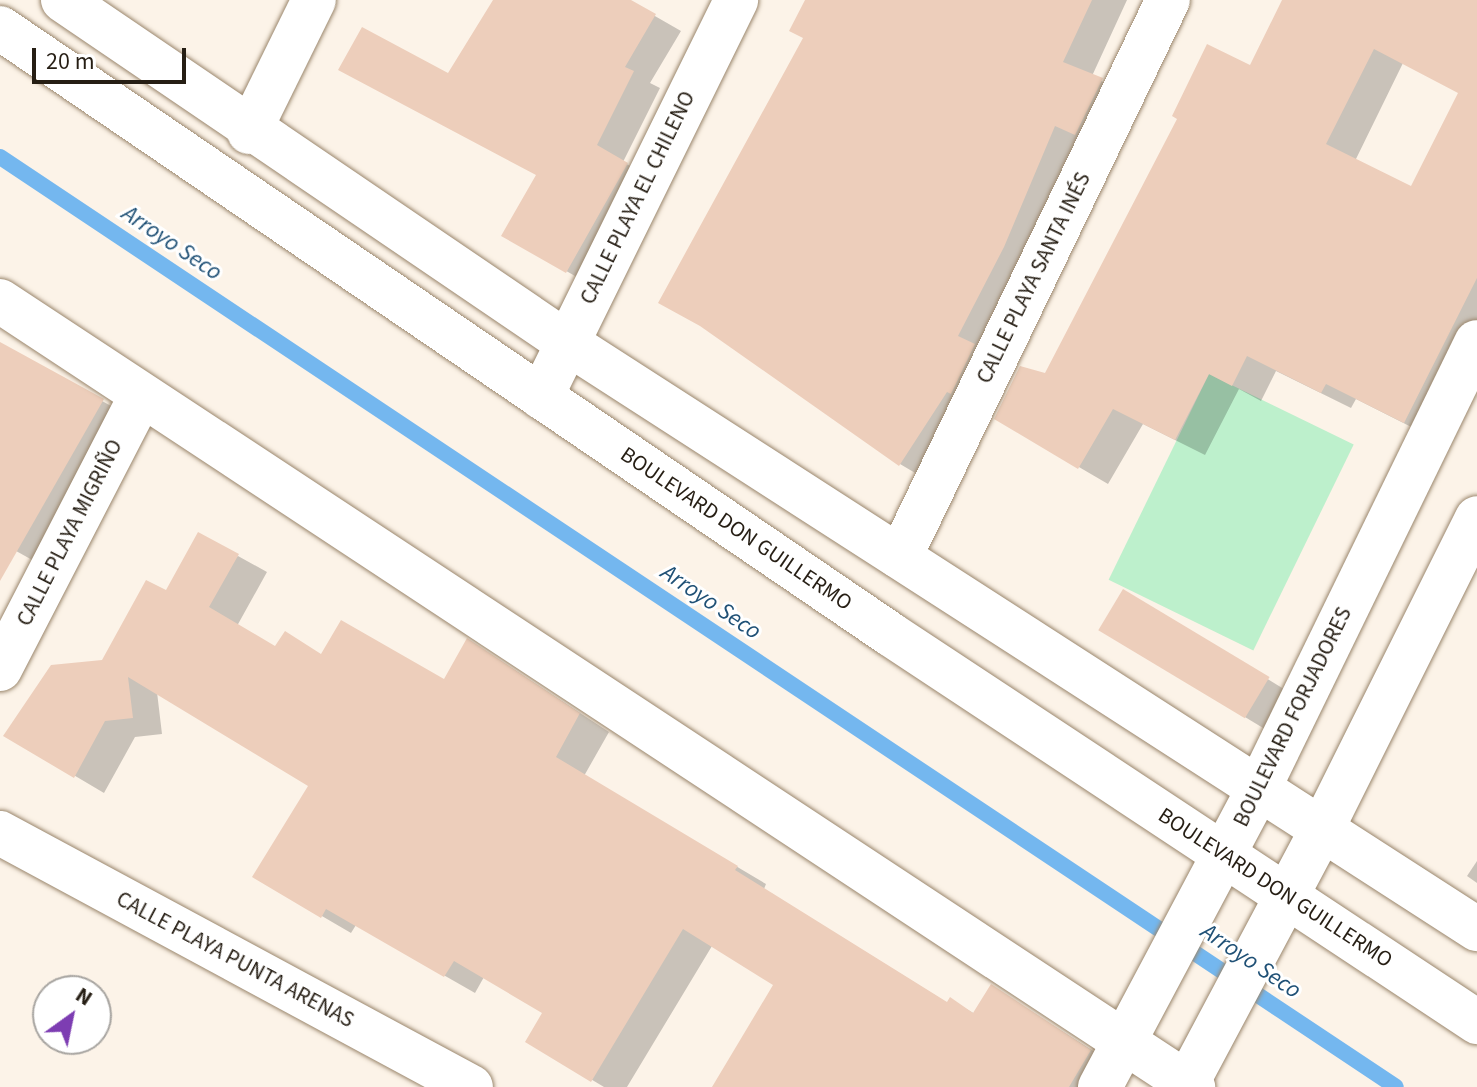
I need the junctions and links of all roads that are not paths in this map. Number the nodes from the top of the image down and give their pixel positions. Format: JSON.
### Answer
{"nodes":[{"id":1,"x":63,"y":0,"type":"edge"},
{"id":2,"x":314,"y":0,"type":"edge"},
{"id":3,"x":736,"y":0,"type":"edge"},
{"id":4,"x":1168,"y":0,"type":"edge"},
{"id":5,"x":0,"y":28,"type":"edge"},
{"id":6,"x":249,"y":132,"type":"junction"},
{"id":7,"x":0,"y":301,"type":"edge"},
{"id":8,"x":566,"y":342,"type":"junction"},
{"id":9,"x":1477,"y":342,"type":"edge"},
{"id":10,"x":141,"y":396,"type":"junction"},
{"id":11,"x":541,"y":397,"type":"junction"},
{"id":12,"x":1477,"y":518,"type":"edge"},
{"id":13,"x":900,"y":557,"type":"junction"},
{"id":14,"x":0,"y":669,"type":"edge"},
{"id":15,"x":1259,"y":788,"type":"junction"},
{"id":16,"x":1323,"y":827,"type":"junction"},
{"id":17,"x":0,"y":833,"type":"edge"},
{"id":18,"x":1219,"y":864,"type":"junction"},
{"id":19,"x":1283,"y":905,"type":"junction"},
{"id":20,"x":1477,"y":929,"type":"edge"},
{"id":21,"x":1477,"y":1022,"type":"edge"},
{"id":22,"x":1122,"y":1045,"type":"junction"},
{"id":23,"x":1193,"y":1076,"type":"edge"},
{"id":24,"x":471,"y":1087,"type":"edge"},
{"id":25,"x":1100,"y":1087,"type":"edge"}],
"edges":[{"from":1,"to":6,"type":"street"},
{"from":2,"to":6,"type":"street"},
{"from":3,"to":8,"type":"street","name":"CALLE PLAYA EL CHILENO"},
{"from":4,"to":13,"type":"street","name":"CALLE PLAYA SANTA INÉS"},
{"from":5,"to":11,"type":"street","name":"BOULEVARD DON GUILLERMO"},
{"from":6,"to":8,"type":"street"},
{"from":7,"to":10,"type":"street"},
{"from":8,"to":11,"type":"street","name":"CALLE PLAYA EL CHILENO"},
{"from":8,"to":13,"type":"street"},
{"from":9,"to":15,"type":"street","name":"BOULEVARD FORJADORES"},
{"from":10,"to":14,"type":"street","name":"CALLE PLAYA MIGRIÑO"},
{"from":10,"to":22,"type":"street"},
{"from":11,"to":18,"type":"street","name":"BOULEVARD DON GUILLERMO"},
{"from":12,"to":16,"type":"street"},
{"from":13,"to":15,"type":"street"},
{"from":15,"to":16,"type":"street"},
{"from":15,"to":18,"type":"street","name":"BOULEVARD FORJADORES"},
{"from":16,"to":19,"type":"street"},
{"from":16,"to":20,"type":"street"},
{"from":17,"to":24,"type":"street","name":"CALLE PLAYA PUNTA ARENAS"},
{"from":18,"to":19,"type":"street","name":"BOULEVARD DON GUILLERMO"},
{"from":18,"to":22,"type":"street","name":"BOULEVARD FORJADORES"},
{"from":19,"to":21,"type":"street","name":"BOULEVARD DON GUILLERMO"},
{"from":19,"to":23,"type":"street"},
{"from":22,"to":23,"type":"street"},
{"from":22,"to":25,"type":"street","name":"BOULEVARD FORJADORES"}]}
